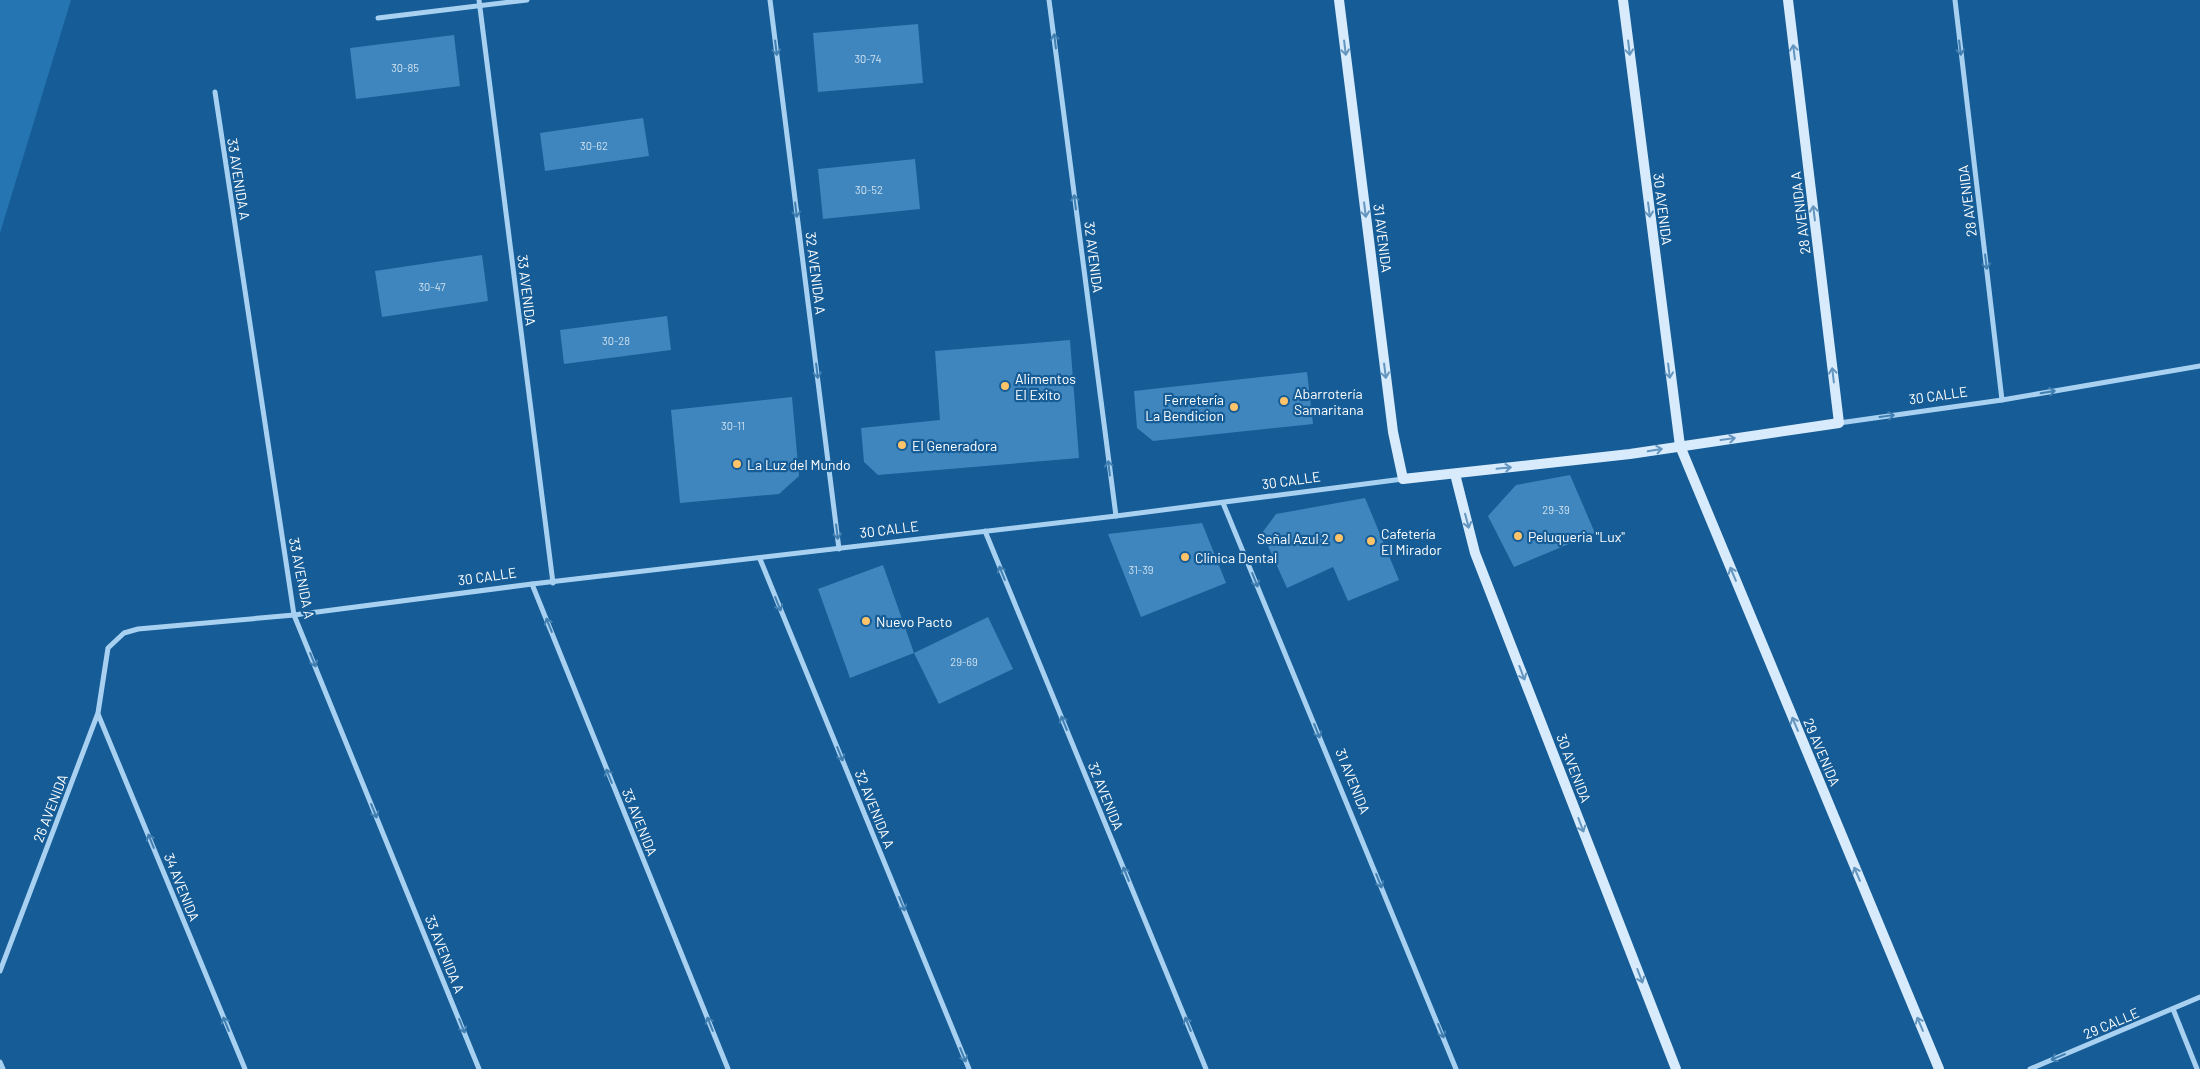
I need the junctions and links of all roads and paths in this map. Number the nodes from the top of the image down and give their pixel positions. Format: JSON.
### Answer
{"nodes":[{"id":1,"x":527,"y":0,"type":"edge"},
{"id":2,"x":770,"y":0,"type":"edge"},
{"id":3,"x":1049,"y":0,"type":"edge"},
{"id":4,"x":1339,"y":0,"type":"edge"},
{"id":5,"x":1623,"y":0,"type":"edge"},
{"id":6,"x":1788,"y":0,"type":"edge"},
{"id":7,"x":1954,"y":0,"type":"edge"},
{"id":8,"x":479,"y":3,"type":"edge"},
{"id":9,"x":378,"y":18,"type":"dead end"},
{"id":10,"x":215,"y":92,"type":"dead end"},
{"id":11,"x":2200,"y":366,"type":"edge"},
{"id":12,"x":2002,"y":400,"type":"junction"},
{"id":13,"x":1839,"y":423,"type":"junction"},
{"id":14,"x":1680,"y":446,"type":"junction"},
{"id":15,"x":1455,"y":474,"type":"junction"},
{"id":16,"x":1403,"y":479,"type":"junction"},
{"id":17,"x":1223,"y":503,"type":"junction"},
{"id":18,"x":1116,"y":516,"type":"junction"},
{"id":19,"x":985,"y":532,"type":"junction"},
{"id":20,"x":839,"y":549,"type":"junction"},
{"id":21,"x":760,"y":558,"type":"junction"},
{"id":22,"x":553,"y":583,"type":"junction"},
{"id":23,"x":532,"y":584,"type":"junction"},
{"id":24,"x":294,"y":615,"type":"junction"},
{"id":25,"x":108,"y":648,"type":"joint"},
{"id":26,"x":98,"y":713,"type":"junction"},
{"id":27,"x":0,"y":972,"type":"edge"},
{"id":28,"x":2200,"y":997,"type":"edge"},
{"id":29,"x":2174,"y":1009,"type":"junction"},
{"id":30,"x":0,"y":1062,"type":"edge"},
{"id":31,"x":3,"y":1069,"type":"edge"},
{"id":32,"x":245,"y":1069,"type":"edge"},
{"id":33,"x":479,"y":1069,"type":"edge"},
{"id":34,"x":728,"y":1069,"type":"edge"},
{"id":35,"x":969,"y":1069,"type":"edge"},
{"id":36,"x":1206,"y":1069,"type":"edge"},
{"id":37,"x":1456,"y":1069,"type":"edge"},
{"id":38,"x":1676,"y":1069,"type":"edge"},
{"id":39,"x":1938,"y":1069,"type":"edge"},
{"id":40,"x":2030,"y":1069,"type":"edge"},
{"id":41,"x":2198,"y":1069,"type":"edge"}],
"edges":[{"from":1,"to":8,"type":"street"},
{"from":2,"to":20,"type":"street","name":"32 AVENIDA A","one_way":true},
{"from":18,"to":3,"type":"street","name":"32 AVENIDA","one_way":true},
{"from":4,"to":16,"type":"street","name":"31 AVENIDA","one_way":true},
{"from":5,"to":14,"type":"street","name":"30 AVENIDA","one_way":true},
{"from":13,"to":6,"type":"street","name":"28 AVENIDA A","one_way":true},
{"from":7,"to":12,"type":"street","name":"28 AVENIDA","one_way":true},
{"from":8,"to":9,"type":"street"},
{"from":8,"to":22,"type":"street","name":"33 AVENIDA"},
{"from":10,"to":24,"type":"street","name":"33 AVENIDA A"},
{"from":12,"to":11,"type":"street","name":"30 CALLE","one_way":true},
{"from":13,"to":12,"type":"street","name":"30 CALLE","one_way":true},
{"from":14,"to":13,"type":"street","name":"30 CALLE","one_way":true},
{"from":15,"to":14,"type":"street","name":"30 CALLE","one_way":true},
{"from":39,"to":14,"type":"street","name":"29 AVENIDA","one_way":true},
{"from":15,"to":16,"type":"street","name":"30 CALLE"},
{"from":15,"to":38,"type":"street","name":"30 AVENIDA","one_way":true},
{"from":16,"to":17,"type":"street","name":"30 CALLE"},
{"from":17,"to":18,"type":"street","name":"30 CALLE"},
{"from":17,"to":37,"type":"street","name":"31 AVENIDA","one_way":true},
{"from":18,"to":19,"type":"street","name":"30 CALLE"},
{"from":19,"to":20,"type":"street","name":"30 CALLE"},
{"from":36,"to":19,"type":"street","name":"32 AVENIDA","one_way":true},
{"from":20,"to":21,"type":"street","name":"30 CALLE"},
{"from":21,"to":22,"type":"street","name":"30 CALLE"},
{"from":21,"to":35,"type":"street","name":"32 AVENIDA A","one_way":true},
{"from":22,"to":23,"type":"street","name":"30 CALLE"},
{"from":23,"to":24,"type":"street","name":"30 CALLE"},
{"from":34,"to":23,"type":"street","name":"33 AVENIDA","one_way":true},
{"from":24,"to":25,"type":"street","name":"30 CALLE"},
{"from":24,"to":33,"type":"street","name":"33 AVENIDA A","one_way":true},
{"from":25,"to":26,"type":"street","name":"26 AVENIDA"},
{"from":26,"to":27,"type":"street","name":"26 AVENIDA"},
{"from":32,"to":26,"type":"street","name":"34 AVENIDA","one_way":true},
{"from":28,"to":29,"type":"street","name":"29 CALLE"},
{"from":29,"to":40,"type":"street","name":"29 CALLE","one_way":true},
{"from":29,"to":41,"type":"street"},
{"from":30,"to":31,"type":"street"}]}
